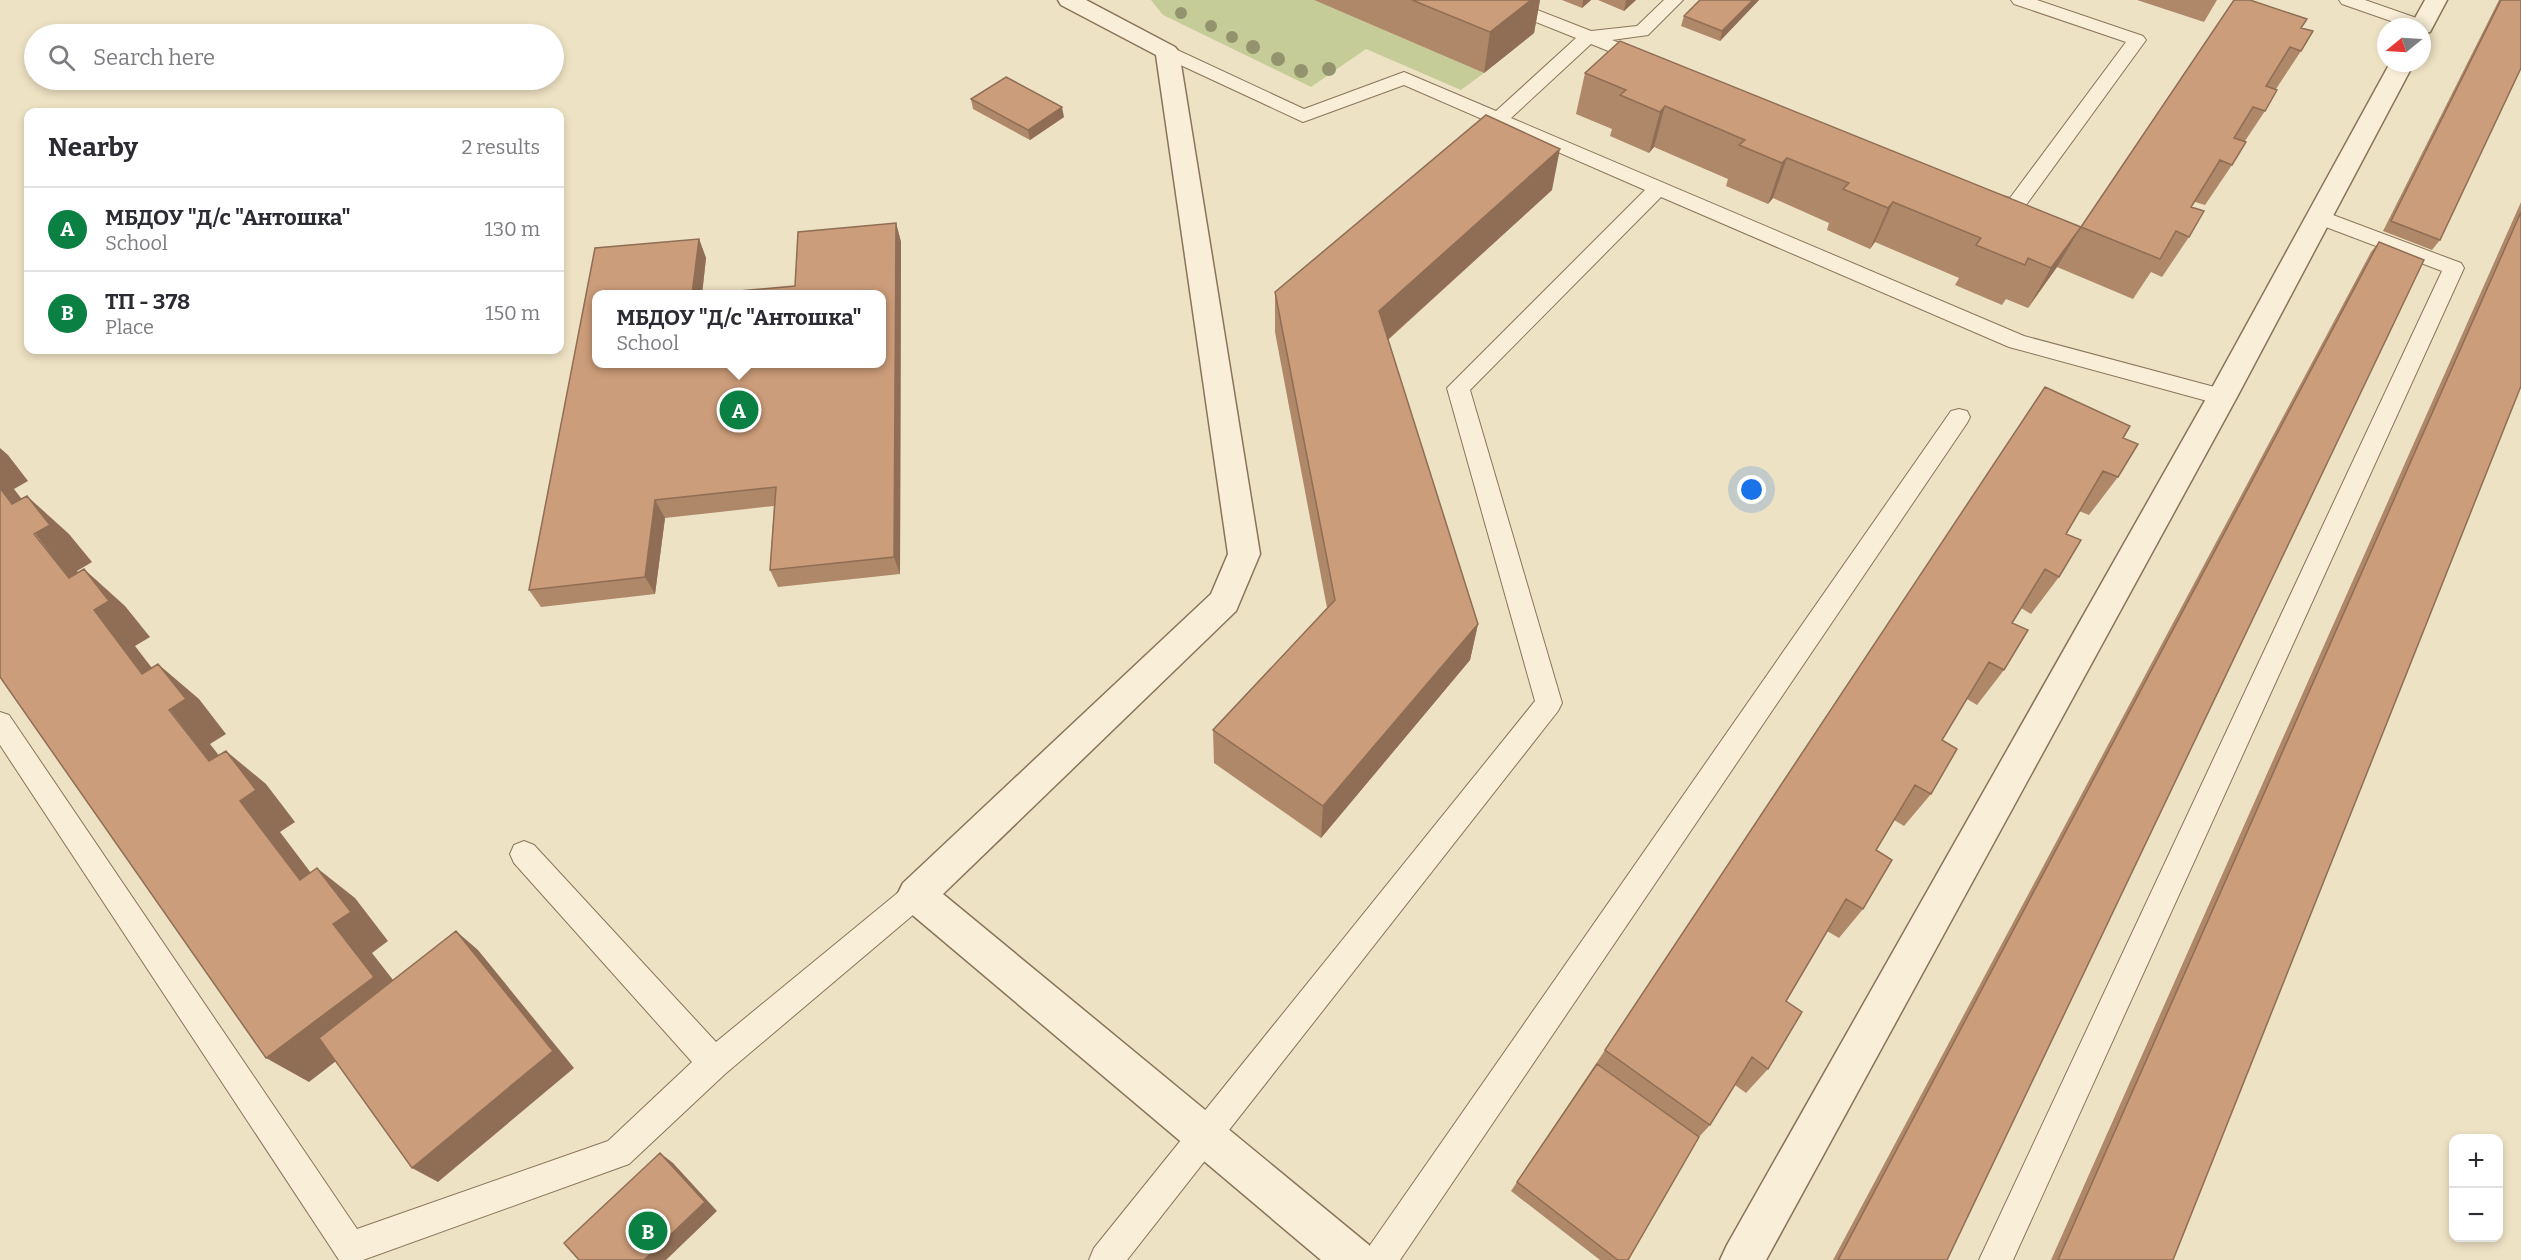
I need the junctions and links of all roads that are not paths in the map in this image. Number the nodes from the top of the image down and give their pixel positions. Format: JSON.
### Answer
{"nodes":[{"id":1,"x":1069,"y":0,"type":"edge"},
{"id":2,"x":1497,"y":0,"type":"edge"},
{"id":3,"x":1674,"y":0,"type":"edge"},
{"id":4,"x":2020,"y":0,"type":"edge"},
{"id":5,"x":2348,"y":0,"type":"edge"},
{"id":6,"x":2436,"y":0,"type":"edge"},
{"id":7,"x":2399,"y":18,"type":"edge"},
{"id":8,"x":2426,"y":18,"type":"edge"},
{"id":9,"x":1588,"y":37,"type":"junction"},
{"id":10,"x":1167,"y":52,"type":"junction"},
{"id":11,"x":1665,"y":68,"type":"edge"},
{"id":12,"x":2397,"y":72,"type":"edge"},
{"id":13,"x":1498,"y":119,"type":"junction"},
{"id":14,"x":1658,"y":188,"type":"junction"},
{"id":15,"x":1970,"y":190,"type":"edge"},
{"id":16,"x":2317,"y":216,"type":"junction"},
{"id":17,"x":2222,"y":397,"type":"junction"},
{"id":18,"x":1959,"y":417,"type":"dead end"},
{"id":19,"x":0,"y":723,"type":"edge"},
{"id":20,"x":524,"y":854,"type":"dead end"},
{"id":21,"x":916,"y":895,"type":"junction"},
{"id":22,"x":714,"y":1063,"type":"junction"},
{"id":23,"x":1206,"y":1136,"type":"junction"},
{"id":24,"x":1106,"y":1260,"type":"edge"},
{"id":25,"x":1354,"y":1260,"type":"edge"},
{"id":26,"x":1380,"y":1260,"type":"edge"},
{"id":27,"x":1742,"y":1260,"type":"edge"},
{"id":28,"x":1996,"y":1260,"type":"edge"}],
"edges":[{"from":1,"to":10,"type":"street"},
{"from":2,"to":9,"type":"lane"},
{"from":3,"to":9,"type":"lane"},
{"from":4,"to":15,"type":"lane"},
{"from":5,"to":7,"type":"lane"},
{"from":6,"to":8,"type":"street"},
{"from":9,"to":11,"type":"lane"},
{"from":9,"to":13,"type":"lane"},
{"from":10,"to":13,"type":"lane"},
{"from":10,"to":21,"type":"street"},
{"from":12,"to":16,"type":"street"},
{"from":13,"to":14,"type":"lane"},
{"from":14,"to":17,"type":"lane"},
{"from":14,"to":23,"type":"lane"},
{"from":16,"to":17,"type":"street"},
{"from":16,"to":28,"type":"lane"},
{"from":17,"to":27,"type":"street"},
{"from":18,"to":26,"type":"lane"},
{"from":19,"to":22,"type":"lane"},
{"from":20,"to":22,"type":"lane"},
{"from":21,"to":22,"type":"lane"},
{"from":21,"to":23,"type":"street"},
{"from":23,"to":24,"type":"lane"},
{"from":23,"to":25,"type":"street"}]}
